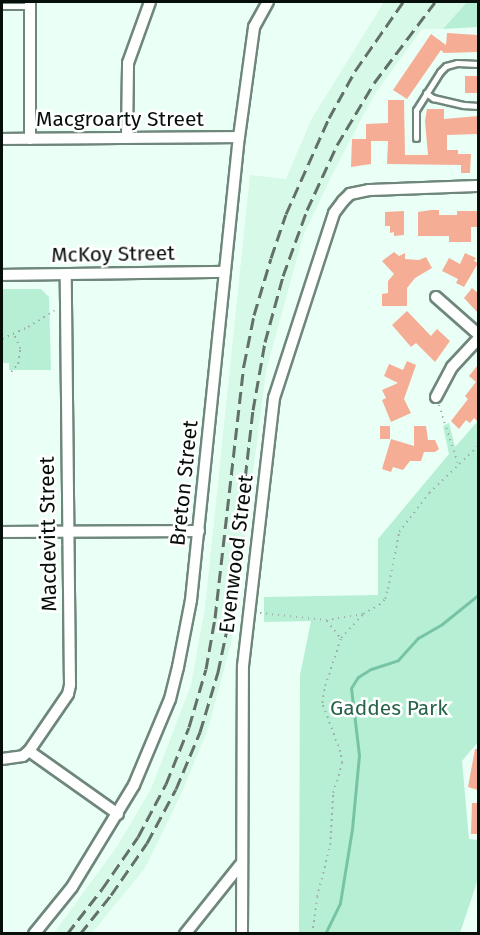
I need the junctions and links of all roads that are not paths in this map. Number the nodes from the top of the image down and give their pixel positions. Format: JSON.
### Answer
{"nodes":[{"id":1,"x":150,"y":2,"type":"edge"},
{"id":2,"x":268,"y":2,"type":"edge"},
{"id":3,"x":30,"y":4,"type":"edge"},
{"id":4,"x":2,"y":6,"type":"edge"},
{"id":5,"x":478,"y":64,"type":"edge"},
{"id":6,"x":426,"y":93,"type":"junction"},
{"id":7,"x":478,"y":106,"type":"edge"},
{"id":8,"x":239,"y":137,"type":"junction"},
{"id":9,"x":127,"y":138,"type":"junction"},
{"id":10,"x":416,"y":138,"type":"dead end"},
{"id":11,"x":2,"y":139,"type":"edge"},
{"id":12,"x":30,"y":139,"type":"junction"},
{"id":13,"x":478,"y":186,"type":"edge"},
{"id":14,"x":225,"y":272,"type":"junction"},
{"id":15,"x":2,"y":275,"type":"edge"},
{"id":16,"x":66,"y":275,"type":"junction"},
{"id":17,"x":436,"y":297,"type":"dead end"},
{"id":18,"x":478,"y":334,"type":"edge"},
{"id":19,"x":478,"y":339,"type":"edge"},
{"id":20,"x":436,"y":397,"type":"road end"},
{"id":21,"x":67,"y":531,"type":"junction"},
{"id":22,"x":199,"y":531,"type":"junction"},
{"id":23,"x":2,"y":532,"type":"edge"},
{"id":24,"x":29,"y":752,"type":"junction"},
{"id":25,"x":2,"y":759,"type":"edge"},
{"id":26,"x":118,"y":814,"type":"junction"},
{"id":27,"x":240,"y":865,"type":"junction"},
{"id":28,"x":34,"y":933,"type":"edge"},
{"id":29,"x":185,"y":933,"type":"edge"},
{"id":30,"x":242,"y":933,"type":"edge"}],
"edges":[{"from":1,"to":9,"type":"street"},
{"from":2,"to":8,"type":"street","name":"Breton Street"},
{"from":3,"to":4,"type":"lane"},
{"from":3,"to":12,"type":"street"},
{"from":5,"to":6,"type":"lane"},
{"from":6,"to":7,"type":"lane"},
{"from":6,"to":10,"type":"lane"},
{"from":8,"to":9,"type":"street","name":"Macgroarty Street"},
{"from":8,"to":14,"type":"street","name":"Breton Street"},
{"from":9,"to":12,"type":"street","name":"Macgroarty Street"},
{"from":11,"to":12,"type":"street","name":"Macgroarty Street"},
{"from":13,"to":27,"type":"street","name":"Evenwood Street"},
{"from":14,"to":16,"type":"street","name":"McKoy Street"},
{"from":14,"to":22,"type":"street","name":"Breton Street"},
{"from":15,"to":16,"type":"street","name":"McKoy Street"},
{"from":16,"to":21,"type":"street","name":"Macdevitt Street"},
{"from":17,"to":18,"type":"street"},
{"from":19,"to":20,"type":"street"},
{"from":21,"to":22,"type":"street"},
{"from":21,"to":23,"type":"street"},
{"from":21,"to":24,"type":"street","name":"Macdevitt Street"},
{"from":22,"to":26,"type":"street","name":"Breton Street"},
{"from":24,"to":25,"type":"street"},
{"from":24,"to":26,"type":"street"},
{"from":26,"to":28,"type":"street","name":"Breton Street"},
{"from":27,"to":29,"type":"street"},
{"from":27,"to":30,"type":"street","name":"Evenwood Street"}]}
